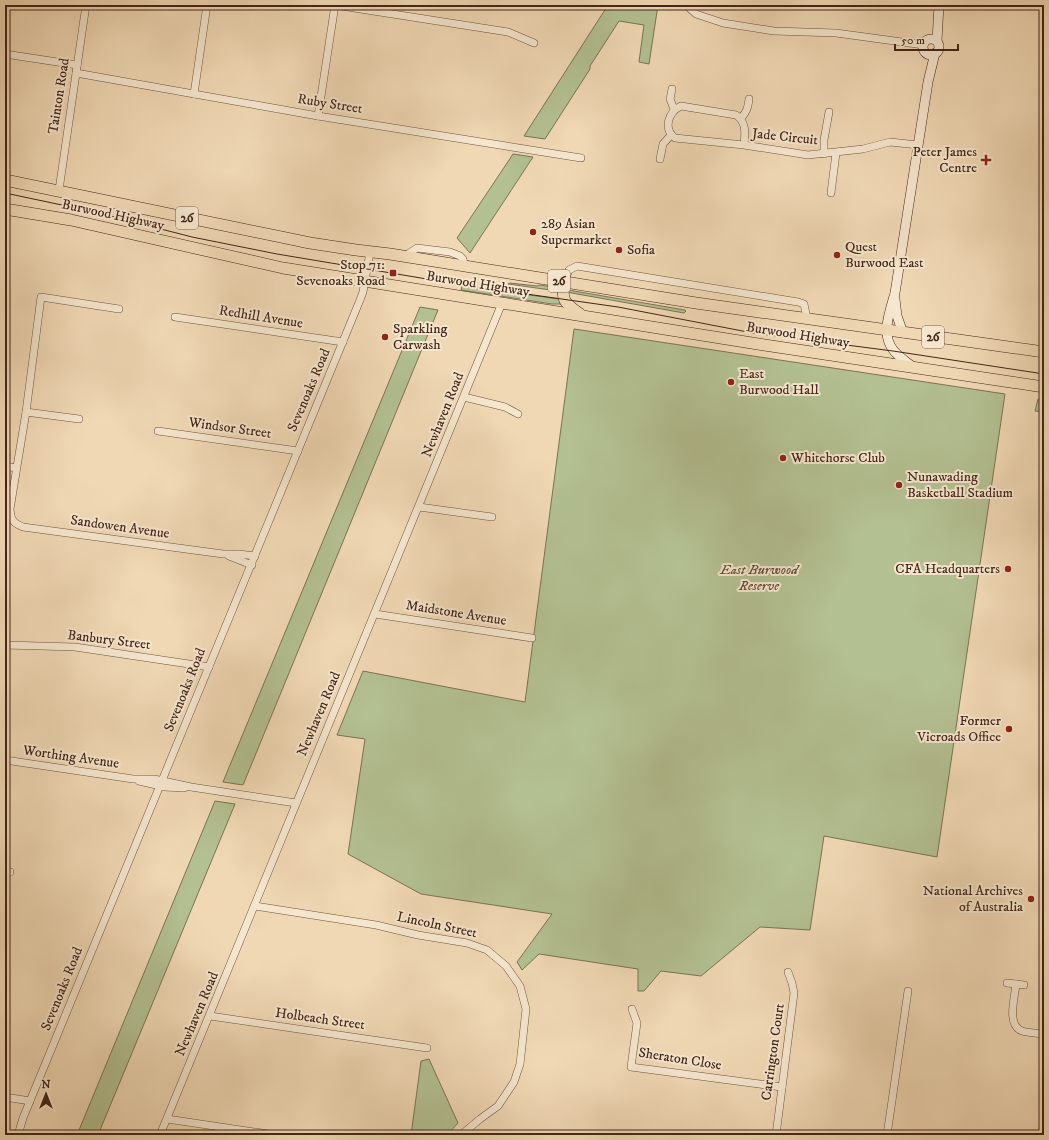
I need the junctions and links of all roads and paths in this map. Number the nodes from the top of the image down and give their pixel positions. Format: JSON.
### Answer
{"nodes":[{"id":1,"x":86,"y":5,"type":"edge"},
{"id":2,"x":207,"y":5,"type":"edge"},
{"id":3,"x":335,"y":5,"type":"edge"},
{"id":4,"x":686,"y":5,"type":"edge"},
{"id":5,"x":938,"y":8,"type":"edge"},
{"id":6,"x":937,"y":41,"type":"junction"},
{"id":7,"x":534,"y":42,"type":"dead end"},
{"id":8,"x":925,"y":46,"type":"junction"},
{"id":9,"x":935,"y":53,"type":"junction"},
{"id":10,"x":5,"y":54,"type":"edge"},
{"id":11,"x":77,"y":65,"type":"junction"},
{"id":12,"x":76,"y":73,"type":"junction"},
{"id":13,"x":928,"y":82,"type":"junction"},
{"id":14,"x":672,"y":89,"type":"dead end"},
{"id":15,"x":194,"y":94,"type":"junction"},
{"id":16,"x":749,"y":99,"type":"dead end"},
{"id":17,"x":674,"y":109,"type":"junction"},
{"id":18,"x":829,"y":112,"type":"dead end"},
{"id":19,"x":318,"y":116,"type":"junction"},
{"id":20,"x":741,"y":118,"type":"junction"},
{"id":21,"x":671,"y":135,"type":"junction"},
{"id":22,"x":744,"y":145,"type":"junction"},
{"id":23,"x":918,"y":145,"type":"junction"},
{"id":24,"x":836,"y":153,"type":"junction"},
{"id":25,"x":824,"y":154,"type":"junction"},
{"id":26,"x":581,"y":158,"type":"dead end"},
{"id":27,"x":660,"y":159,"type":"dead end"},
{"id":28,"x":5,"y":180,"type":"edge"},
{"id":29,"x":58,"y":190,"type":"junction"},
{"id":30,"x":831,"y":193,"type":"dead end"},
{"id":31,"x":5,"y":209,"type":"edge"},
{"id":32,"x":370,"y":252,"type":"junction"},
{"id":33,"x":365,"y":281,"type":"junction"},
{"id":34,"x":564,"y":282,"type":"junction"},
{"id":35,"x":895,"y":293,"type":"junction"},
{"id":36,"x":502,"y":303,"type":"junction"},
{"id":37,"x":119,"y":309,"type":"dead end"},
{"id":38,"x":582,"y":316,"type":"junction"},
{"id":39,"x":175,"y":317,"type":"dead end"},
{"id":40,"x":807,"y":320,"type":"junction"},
{"id":41,"x":887,"y":331,"type":"junction"},
{"id":42,"x":903,"y":333,"type":"junction"},
{"id":43,"x":343,"y":342,"type":"junction"},
{"id":44,"x":1044,"y":352,"type":"edge"},
{"id":45,"x":914,"y":368,"type":"junction"},
{"id":46,"x":1044,"y":387,"type":"edge"},
{"id":47,"x":464,"y":397,"type":"junction"},
{"id":48,"x":26,"y":412,"type":"junction"},
{"id":49,"x":518,"y":414,"type":"dead end"},
{"id":50,"x":79,"y":419,"type":"dead end"},
{"id":51,"x":158,"y":431,"type":"dead end"},
{"id":52,"x":298,"y":451,"type":"junction"},
{"id":53,"x":5,"y":466,"type":"edge"},
{"id":54,"x":16,"y":468,"type":"junction"},
{"id":55,"x":418,"y":507,"type":"junction"},
{"id":56,"x":492,"y":517,"type":"dead end"},
{"id":57,"x":223,"y":554,"type":"junction"},
{"id":58,"x":255,"y":556,"type":"junction"},
{"id":59,"x":252,"y":565,"type":"junction"},
{"id":60,"x":375,"y":614,"type":"junction"},
{"id":61,"x":532,"y":638,"type":"dead end"},
{"id":62,"x":5,"y":645,"type":"edge"},
{"id":63,"x":208,"y":667,"type":"junction"},
{"id":64,"x":5,"y":760,"type":"edge"},
{"id":65,"x":162,"y":783,"type":"junction"},
{"id":66,"x":296,"y":803,"type":"junction"},
{"id":67,"x":256,"y":906,"type":"junction"},
{"id":68,"x":788,"y":972,"type":"dead end"},
{"id":69,"x":1007,"y":983,"type":"dead end"},
{"id":70,"x":1016,"y":984,"type":"junction"},
{"id":71,"x":1024,"y":985,"type":"dead end"},
{"id":72,"x":908,"y":991,"type":"dead end"},
{"id":73,"x":632,"y":1009,"type":"dead end"},
{"id":74,"x":210,"y":1016,"type":"junction"},
{"id":75,"x":1044,"y":1034,"type":"edge"},
{"id":76,"x":427,"y":1048,"type":"dead end"},
{"id":77,"x":782,"y":1087,"type":"junction"},
{"id":78,"x":5,"y":1097,"type":"edge"},
{"id":79,"x":30,"y":1101,"type":"junction"},
{"id":80,"x":167,"y":1119,"type":"junction"},
{"id":81,"x":18,"y":1135,"type":"edge"},
{"id":82,"x":160,"y":1135,"type":"edge"},
{"id":83,"x":275,"y":1135,"type":"edge"},
{"id":84,"x":461,"y":1135,"type":"edge"},
{"id":85,"x":776,"y":1135,"type":"edge"},
{"id":86,"x":887,"y":1135,"type":"edge"}],
"edges":[{"from":1,"to":11,"type":"street","name":"Tainton Road"},
{"from":2,"to":15,"type":"street"},
{"from":3,"to":7,"type":"street"},
{"from":3,"to":19,"type":"street"},
{"from":4,"to":8,"type":"street"},
{"from":5,"to":6,"type":"main road"},
{"from":5,"to":8,"type":"main road"},
{"from":6,"to":8,"type":"main road"},
{"from":6,"to":9,"type":"main road"},
{"from":8,"to":9,"type":"main road"},
{"from":8,"to":13,"type":"main road"},
{"from":9,"to":13,"type":"main road"},
{"from":10,"to":11,"type":"street"},
{"from":11,"to":12,"type":"street","name":"Tainton Road"},
{"from":12,"to":15,"type":"street","name":"Ruby Street"},
{"from":12,"to":29,"type":"street","name":"Tainton Road"},
{"from":13,"to":23,"type":"main road"},
{"from":14,"to":17,"type":"street"},
{"from":15,"to":19,"type":"street","name":"Ruby Street"},
{"from":16,"to":20,"type":"street","name":"Jade Circuit"},
{"from":17,"to":20,"type":"street","name":"Jade Circuit"},
{"from":17,"to":21,"type":"street"},
{"from":18,"to":25,"type":"street","name":"Jade Circuit"},
{"from":19,"to":26,"type":"street","name":"Ruby Street"},
{"from":20,"to":22,"type":"street","name":"Jade Circuit"},
{"from":21,"to":22,"type":"street","name":"Jade Circuit"},
{"from":21,"to":27,"type":"street"},
{"from":22,"to":25,"type":"street","name":"Jade Circuit"},
{"from":23,"to":24,"type":"street","name":"Jade Circuit"},
{"from":23,"to":35,"type":"main road"},
{"from":24,"to":25,"type":"street","name":"Jade Circuit"},
{"from":24,"to":30,"type":"street","name":"Jade Circuit"},
{"from":28,"to":29,"type":"highway","name":"Burwood Highway","number":"26"},
{"from":29,"to":32,"type":"highway","name":"Burwood Highway","number":"26"},
{"from":31,"to":33,"type":"highway","name":"Burwood Highway","number":"26"},
{"from":32,"to":33,"type":"street","name":"Sevenoaks Road"},
{"from":32,"to":34,"type":"highway","name":"Burwood Highway","number":"26"},
{"from":33,"to":36,"type":"highway","name":"Burwood Highway","number":"26"},
{"from":33,"to":43,"type":"street","name":"Sevenoaks Road"},
{"from":34,"to":38,"type":"highway"},
{"from":34,"to":40,"type":"highway","name":"Burwood Highway","number":"26"},
{"from":34,"to":40,"type":"street","name":"Burwood Highway"},
{"from":35,"to":41,"type":"main road"},
{"from":35,"to":42,"type":"main road"},
{"from":36,"to":38,"type":"highway","name":"Burwood Highway","number":"26"},
{"from":36,"to":47,"type":"street","name":"Newhaven Road"},
{"from":37,"to":48,"type":"street"},
{"from":38,"to":45,"type":"highway","name":"Burwood Highway","number":"26"},
{"from":39,"to":43,"type":"street","name":"Redhill Avenue"},
{"from":40,"to":41,"type":"highway","name":"Burwood Highway","number":"26"},
{"from":41,"to":42,"type":"highway","name":"Burwood Highway","number":"26"},
{"from":41,"to":45,"type":"main road"},
{"from":42,"to":44,"type":"highway","name":"Burwood Highway","number":"26"},
{"from":43,"to":52,"type":"street","name":"Sevenoaks Road"},
{"from":45,"to":46,"type":"highway","name":"Burwood Highway","number":"26"},
{"from":47,"to":49,"type":"street"},
{"from":47,"to":55,"type":"street","name":"Newhaven Road"},
{"from":48,"to":50,"type":"street"},
{"from":48,"to":54,"type":"street"},
{"from":51,"to":52,"type":"street","name":"Windsor Street"},
{"from":52,"to":58,"type":"street","name":"Sevenoaks Road"},
{"from":53,"to":54,"type":"street"},
{"from":54,"to":57,"type":"street","name":"Sandowen Avenue"},
{"from":55,"to":56,"type":"street"},
{"from":55,"to":60,"type":"street","name":"Newhaven Road"},
{"from":57,"to":58,"type":"street","name":"Sandowen Avenue"},
{"from":57,"to":59,"type":"street","name":"Sandowen Avenue"},
{"from":58,"to":59,"type":"street","name":"Sevenoaks Road"},
{"from":59,"to":63,"type":"street","name":"Sevenoaks Road"},
{"from":60,"to":61,"type":"street","name":"Maidstone Avenue"},
{"from":60,"to":66,"type":"street","name":"Newhaven Road"},
{"from":62,"to":63,"type":"street","name":"Banbury Street"},
{"from":63,"to":65,"type":"street","name":"Sevenoaks Road"},
{"from":64,"to":65,"type":"street","name":"Worthing Avenue"},
{"from":65,"to":66,"type":"street","name":"Worthing Avenue"},
{"from":65,"to":79,"type":"street","name":"Sevenoaks Road"},
{"from":66,"to":67,"type":"street","name":"Newhaven Road"},
{"from":67,"to":74,"type":"street","name":"Newhaven Road"},
{"from":67,"to":84,"type":"street","name":"Lincoln Street"},
{"from":68,"to":77,"type":"street","name":"Carrington Court"},
{"from":69,"to":70,"type":"street"},
{"from":70,"to":71,"type":"street"},
{"from":70,"to":75,"type":"street"},
{"from":72,"to":86,"type":"street"},
{"from":73,"to":77,"type":"street","name":"Sheraton Close"},
{"from":74,"to":76,"type":"street","name":"Holbeach Street"},
{"from":74,"to":80,"type":"street","name":"Newhaven Road"},
{"from":77,"to":85,"type":"street","name":"Carrington Court"},
{"from":78,"to":79,"type":"street"},
{"from":79,"to":81,"type":"street","name":"Sevenoaks Road"},
{"from":80,"to":82,"type":"street","name":"Newhaven Road"},
{"from":80,"to":83,"type":"street"}]}
